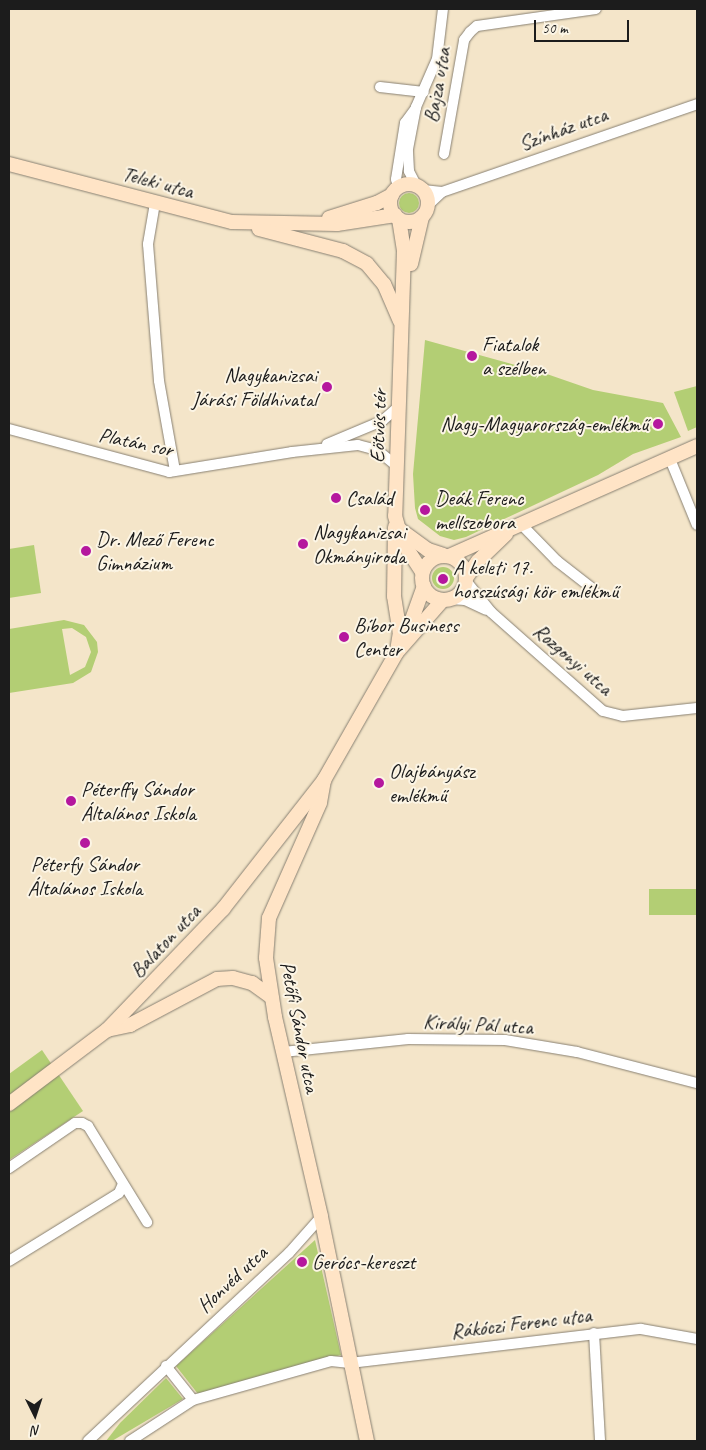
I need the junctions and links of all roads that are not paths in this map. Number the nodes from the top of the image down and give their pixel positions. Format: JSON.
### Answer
{"nodes":[{"id":1,"x":442,"y":9,"type":"edge"},
{"id":2,"x":596,"y":9,"type":"edge"},
{"id":3,"x":380,"y":86,"type":"dead end"},
{"id":4,"x":424,"y":92,"type":"junction"},
{"id":5,"x":697,"y":104,"type":"edge"},
{"id":6,"x":416,"y":107,"type":"junction"},
{"id":7,"x":444,"y":154,"type":"dead end"},
{"id":8,"x":9,"y":164,"type":"edge"},
{"id":9,"x":420,"y":188,"type":"junction"},
{"id":10,"x":395,"y":191,"type":"junction"},
{"id":11,"x":442,"y":192,"type":"junction"},
{"id":12,"x":155,"y":202,"type":"junction"},
{"id":13,"x":425,"y":211,"type":"junction"},
{"id":14,"x":397,"y":217,"type":"junction"},
{"id":15,"x":232,"y":222,"type":"junction"},
{"id":16,"x":299,"y":224,"type":"junction"},
{"id":17,"x":401,"y":324,"type":"junction"},
{"id":18,"x":398,"y":407,"type":"junction"},
{"id":19,"x":9,"y":429,"type":"edge"},
{"id":20,"x":697,"y":446,"type":"edge"},
{"id":21,"x":316,"y":449,"type":"junction"},
{"id":22,"x":670,"y":459,"type":"junction"},
{"id":23,"x":397,"y":466,"type":"junction"},
{"id":24,"x":175,"y":471,"type":"junction"},
{"id":25,"x":397,"y":522,"type":"junction"},
{"id":26,"x":697,"y":525,"type":"edge"},
{"id":27,"x":516,"y":526,"type":"junction"},
{"id":28,"x":446,"y":556,"type":"junction"},
{"id":29,"x":422,"y":572,"type":"junction"},
{"id":30,"x":466,"y":579,"type":"junction"},
{"id":31,"x":424,"y":586,"type":"junction"},
{"id":32,"x":593,"y":589,"type":"dead end"},
{"id":33,"x":446,"y":600,"type":"junction"},
{"id":34,"x":492,"y":612,"type":"junction"},
{"id":35,"x":400,"y":649,"type":"junction"},
{"id":36,"x":697,"y":708,"type":"edge"},
{"id":37,"x":324,"y":780,"type":"junction"},
{"id":38,"x":271,"y":997,"type":"junction"},
{"id":39,"x":107,"y":1030,"type":"junction"},
{"id":40,"x":283,"y":1052,"type":"junction"},
{"id":41,"x":697,"y":1083,"type":"edge"},
{"id":42,"x":9,"y":1104,"type":"edge"},
{"id":43,"x":9,"y":1168,"type":"edge"},
{"id":44,"x":122,"y":1186,"type":"junction"},
{"id":45,"x":321,"y":1217,"type":"junction"},
{"id":46,"x":147,"y":1222,"type":"dead end"},
{"id":47,"x":9,"y":1262,"type":"edge"},
{"id":48,"x":594,"y":1333,"type":"junction"},
{"id":49,"x":697,"y":1339,"type":"edge"},
{"id":50,"x":350,"y":1363,"type":"junction"},
{"id":51,"x":166,"y":1366,"type":"junction"},
{"id":52,"x":194,"y":1400,"type":"junction"},
{"id":53,"x":88,"y":1441,"type":"edge"},
{"id":54,"x":130,"y":1441,"type":"edge"},
{"id":55,"x":367,"y":1441,"type":"edge"},
{"id":56,"x":600,"y":1441,"type":"edge"}],
"edges":[{"from":1,"to":4,"type":"street"},
{"from":2,"to":7,"type":"street","name":"Bajza utca"},
{"from":3,"to":4,"type":"street"},
{"from":4,"to":6,"type":"street"},
{"from":5,"to":11,"type":"street","name":"Színház utca"},
{"from":6,"to":9,"type":"street"},
{"from":6,"to":10,"type":"street"},
{"from":8,"to":12,"type":"street","name":"Teleki utca"},
{"from":9,"to":10,"type":"street"},
{"from":9,"to":11,"type":"street","name":"Színház utca"},
{"from":9,"to":13,"type":"street"},
{"from":10,"to":14,"type":"street"},
{"from":10,"to":16,"type":"street","name":"Teleki utca"},
{"from":11,"to":13,"type":"street","name":"Színház utca"},
{"from":12,"to":15,"type":"street","name":"Teleki utca"},
{"from":12,"to":24,"type":"street"},
{"from":13,"to":14,"type":"street"},
{"from":13,"to":17,"type":"street","name":"Eötvös tér"},
{"from":14,"to":16,"type":"street","name":"Teleki utca"},
{"from":14,"to":17,"type":"street","name":"Eötvös tér"},
{"from":15,"to":16,"type":"street","name":"Teleki utca"},
{"from":15,"to":17,"type":"street"},
{"from":17,"to":18,"type":"street","name":"Eötvös tér"},
{"from":18,"to":21,"type":"street","name":"Platán sor"},
{"from":18,"to":23,"type":"street","name":"Eötvös tér"},
{"from":19,"to":24,"type":"street","name":"Platán sor"},
{"from":20,"to":22,"type":"street"},
{"from":21,"to":23,"type":"street","name":"Platán sor"},
{"from":21,"to":24,"type":"street","name":"Platán sor"},
{"from":22,"to":26,"type":"street"},
{"from":22,"to":27,"type":"street"},
{"from":23,"to":25,"type":"street","name":"Eötvös tér"},
{"from":25,"to":28,"type":"street"},
{"from":25,"to":29,"type":"street","name":"Eötvös tér"},
{"from":25,"to":35,"type":"street"},
{"from":27,"to":28,"type":"street"},
{"from":27,"to":30,"type":"street"},
{"from":27,"to":32,"type":"street"},
{"from":28,"to":29,"type":"street"},
{"from":28,"to":30,"type":"street"},
{"from":29,"to":31,"type":"street"},
{"from":30,"to":33,"type":"street"},
{"from":30,"to":34,"type":"street","name":"Rozgonyi utca"},
{"from":31,"to":33,"type":"street"},
{"from":31,"to":35,"type":"street","name":"Petőfi Sándor utca"},
{"from":33,"to":34,"type":"street","name":"Rozgonyi utca"},
{"from":33,"to":35,"type":"street","name":"Petőfi Sándor utca"},
{"from":34,"to":36,"type":"street","name":"Rozgonyi utca"},
{"from":35,"to":37,"type":"street","name":"Petőfi Sándor utca"},
{"from":37,"to":38,"type":"street","name":"Petőfi Sándor utca"},
{"from":37,"to":39,"type":"street","name":"Balaton utca"},
{"from":38,"to":39,"type":"street"},
{"from":38,"to":40,"type":"street","name":"Petőfi Sándor utca"},
{"from":39,"to":42,"type":"street","name":"Balaton utca"},
{"from":40,"to":41,"type":"street","name":"Királyi Pál utca"},
{"from":40,"to":45,"type":"street","name":"Petőfi Sándor utca"},
{"from":43,"to":44,"type":"street"},
{"from":44,"to":46,"type":"street"},
{"from":44,"to":47,"type":"street"},
{"from":45,"to":50,"type":"street","name":"Petőfi Sándor utca"},
{"from":45,"to":51,"type":"street","name":"Honvéd utca"},
{"from":48,"to":49,"type":"street","name":"Rákóczi Ferenc utca"},
{"from":48,"to":50,"type":"street","name":"Rákóczi Ferenc utca"},
{"from":48,"to":56,"type":"street"},
{"from":50,"to":52,"type":"street"},
{"from":50,"to":55,"type":"street","name":"Petőfi Sándor utca"},
{"from":51,"to":52,"type":"street"},
{"from":51,"to":53,"type":"street","name":"Honvéd utca"},
{"from":52,"to":54,"type":"street"}]}
